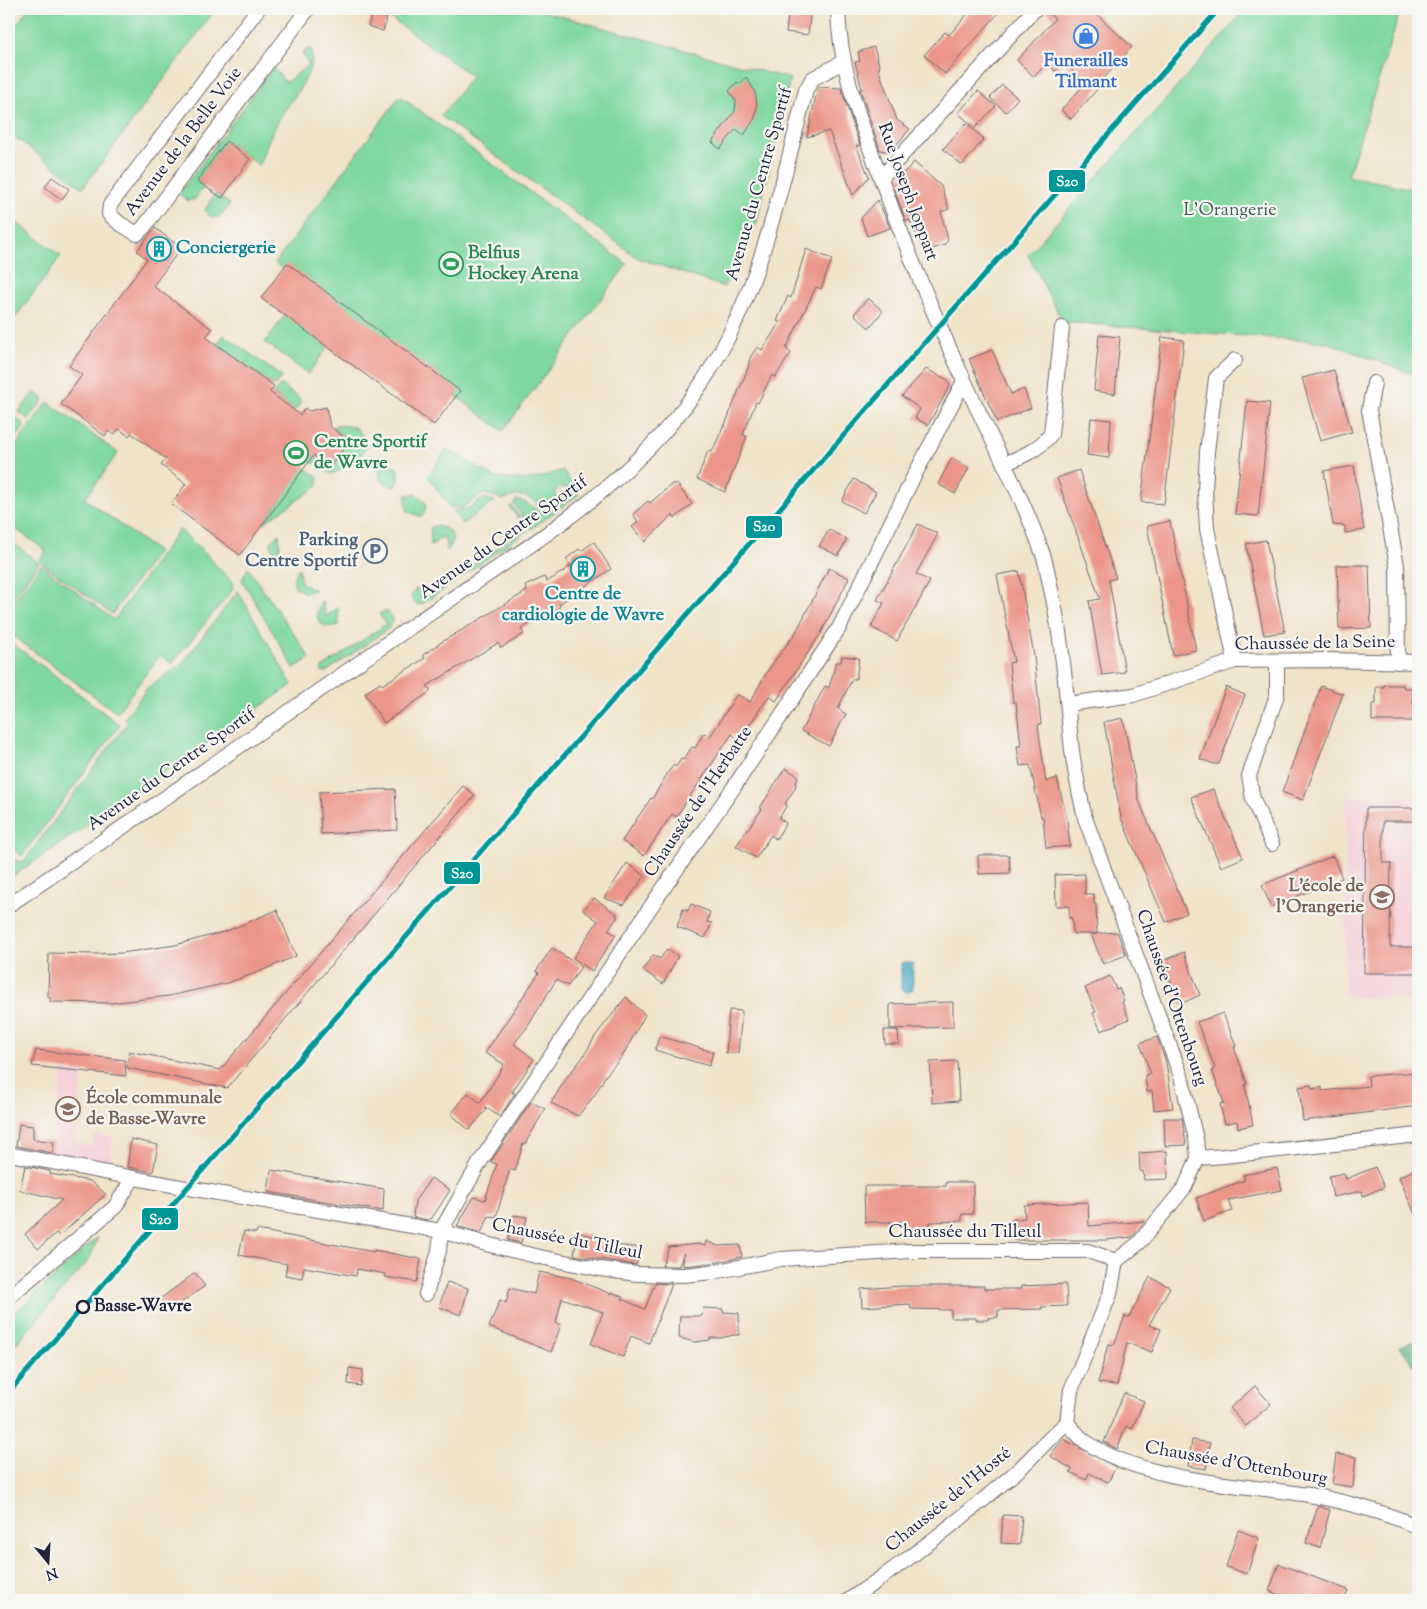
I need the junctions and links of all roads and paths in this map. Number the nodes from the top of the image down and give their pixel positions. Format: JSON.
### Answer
{"nodes":[{"id":1,"x":258,"y":9,"type":"edge"},
{"id":2,"x":308,"y":9,"type":"edge"},
{"id":3,"x":838,"y":9,"type":"edge"},
{"id":4,"x":1035,"y":9,"type":"edge"},
{"id":5,"x":843,"y":62,"type":"junction"},
{"id":6,"x":881,"y":178,"type":"junction"},
{"id":7,"x":1062,"y":328,"type":"dead end"},
{"id":8,"x":1236,"y":360,"type":"dead end"},
{"id":9,"x":964,"y":381,"type":"junction"},
{"id":10,"x":1374,"y":384,"type":"dead end"},
{"id":11,"x":1004,"y":464,"type":"junction"},
{"id":12,"x":1235,"y":661,"type":"junction"},
{"id":13,"x":1277,"y":661,"type":"junction"},
{"id":14,"x":1398,"y":662,"type":"junction"},
{"id":15,"x":1418,"y":662,"type":"edge"},
{"id":16,"x":1068,"y":704,"type":"junction"},
{"id":17,"x":1272,"y":844,"type":"dead end"},
{"id":18,"x":9,"y":905,"type":"edge"},
{"id":19,"x":1418,"y":1134,"type":"edge"},
{"id":20,"x":9,"y":1154,"type":"edge"},
{"id":21,"x":1198,"y":1158,"type":"junction"},
{"id":22,"x":134,"y":1178,"type":"junction"},
{"id":23,"x":441,"y":1231,"type":"junction"},
{"id":24,"x":1116,"y":1261,"type":"junction"},
{"id":25,"x":426,"y":1294,"type":"dead end"},
{"id":26,"x":9,"y":1297,"type":"edge"},
{"id":27,"x":1067,"y":1423,"type":"junction"},
{"id":28,"x":1418,"y":1527,"type":"edge"},
{"id":29,"x":849,"y":1600,"type":"edge"}],
"edges":[{"from":1,"to":2,"type":"street","name":"Avenue de la Belle Voie"},
{"from":3,"to":5,"type":"street","name":"Rue Joseph Joppart"},
{"from":4,"to":6,"type":"street"},
{"from":5,"to":6,"type":"street","name":"Rue Joseph Joppart"},
{"from":5,"to":18,"type":"street","name":"Avenue du Centre Sportif"},
{"from":6,"to":9,"type":"street","name":"Rue Joseph Joppart"},
{"from":7,"to":11,"type":"street"},
{"from":8,"to":12,"type":"street"},
{"from":9,"to":11,"type":"street","name":"Chaussée d'Ottenbourg"},
{"from":9,"to":23,"type":"street","name":"Chaussée de l'Herbatte"},
{"from":10,"to":14,"type":"street"},
{"from":11,"to":16,"type":"street","name":"Chaussée d'Ottenbourg"},
{"from":12,"to":13,"type":"street","name":"Chaussée de la Seine"},
{"from":12,"to":16,"type":"street","name":"Chaussée de la Seine"},
{"from":13,"to":14,"type":"street","name":"Chaussée de la Seine"},
{"from":13,"to":17,"type":"street"},
{"from":14,"to":15,"type":"street","name":"Chaussée de la Seine"},
{"from":16,"to":21,"type":"street","name":"Chaussée d'Ottenbourg"},
{"from":19,"to":21,"type":"street"},
{"from":20,"to":22,"type":"street","name":"Chaussée du Tilleul"},
{"from":21,"to":24,"type":"street"},
{"from":22,"to":23,"type":"street","name":"Chaussée du Tilleul"},
{"from":22,"to":26,"type":"street"},
{"from":23,"to":24,"type":"street","name":"Chaussée du Tilleul"},
{"from":23,"to":25,"type":"street"},
{"from":24,"to":27,"type":"street"},
{"from":27,"to":28,"type":"street","name":"Chaussée d'Ottenbourg"},
{"from":27,"to":29,"type":"street","name":"Chaussée de l'Hosté"}]}
